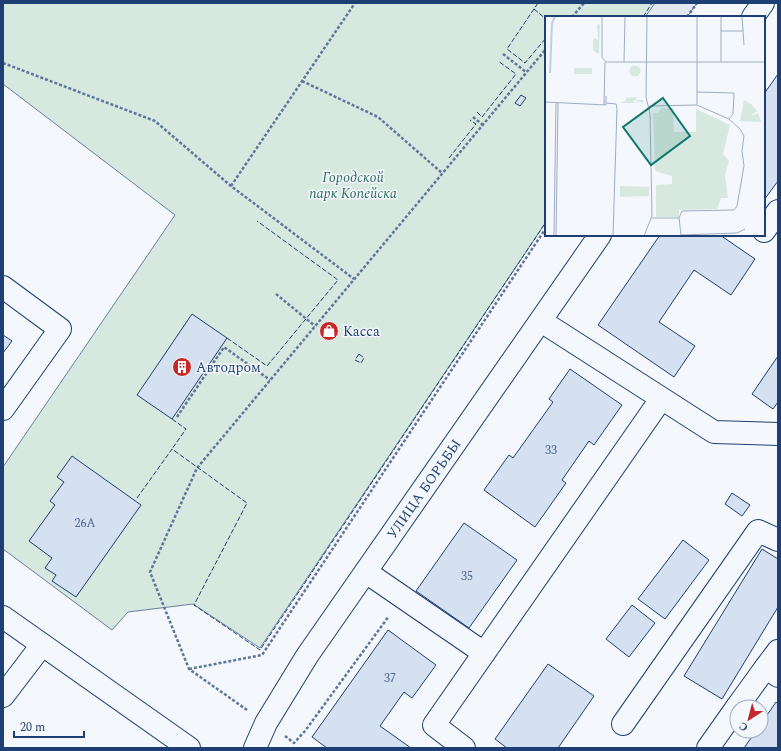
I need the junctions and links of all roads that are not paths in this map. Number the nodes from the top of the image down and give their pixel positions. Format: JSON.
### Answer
{"nodes":[{"id":1,"x":763,"y":3,"type":"edge"},
{"id":2,"x":754,"y":16,"type":"edge"},
{"id":3,"x":778,"y":211,"type":"edge"},
{"id":4,"x":765,"y":230,"type":"edge"},
{"id":5,"x":599,"y":236,"type":"edge"},
{"id":6,"x":3,"y":287,"type":"edge"},
{"id":7,"x":541,"y":321,"type":"junction"},
{"id":8,"x":661,"y":399,"type":"junction"},
{"id":9,"x":3,"y":409,"type":"edge"},
{"id":10,"x":778,"y":434,"type":"edge"},
{"id":11,"x":778,"y":540,"type":"edge"},
{"id":12,"x":366,"y":572,"type":"junction"},
{"id":13,"x":3,"y":617,"type":"edge"},
{"id":14,"x":42,"y":645,"type":"junction"},
{"id":15,"x":484,"y":653,"type":"junction"},
{"id":16,"x":774,"y":665,"type":"edge"},
{"id":17,"x":3,"y":696,"type":"edge"},
{"id":18,"x":744,"y":699,"type":"edge"},
{"id":19,"x":729,"y":718,"type":"edge"},
{"id":20,"x":623,"y":724,"type":"dead end"},
{"id":21,"x":189,"y":748,"type":"edge"},
{"id":22,"x":255,"y":748,"type":"edge"},
{"id":23,"x":464,"y":748,"type":"edge"},
{"id":24,"x":708,"y":748,"type":"edge"}],
"edges":[{"from":1,"to":2,"type":"street"},
{"from":3,"to":4,"type":"street"},
{"from":5,"to":7,"type":"street","name":"УЛИЦА БОРЬБЫ"},
{"from":6,"to":9,"type":"street"},
{"from":7,"to":8,"type":"street"},
{"from":7,"to":12,"type":"street","name":"УЛИЦА БОРЬБЫ"},
{"from":8,"to":10,"type":"street"},
{"from":8,"to":15,"type":"street"},
{"from":11,"to":20,"type":"street"},
{"from":12,"to":15,"type":"street"},
{"from":12,"to":22,"type":"street","name":"УЛИЦА БОРЬБЫ"},
{"from":13,"to":14,"type":"street"},
{"from":14,"to":17,"type":"street"},
{"from":14,"to":21,"type":"street"},
{"from":15,"to":23,"type":"street"},
{"from":16,"to":18,"type":"street"},
{"from":19,"to":24,"type":"street"}]}
